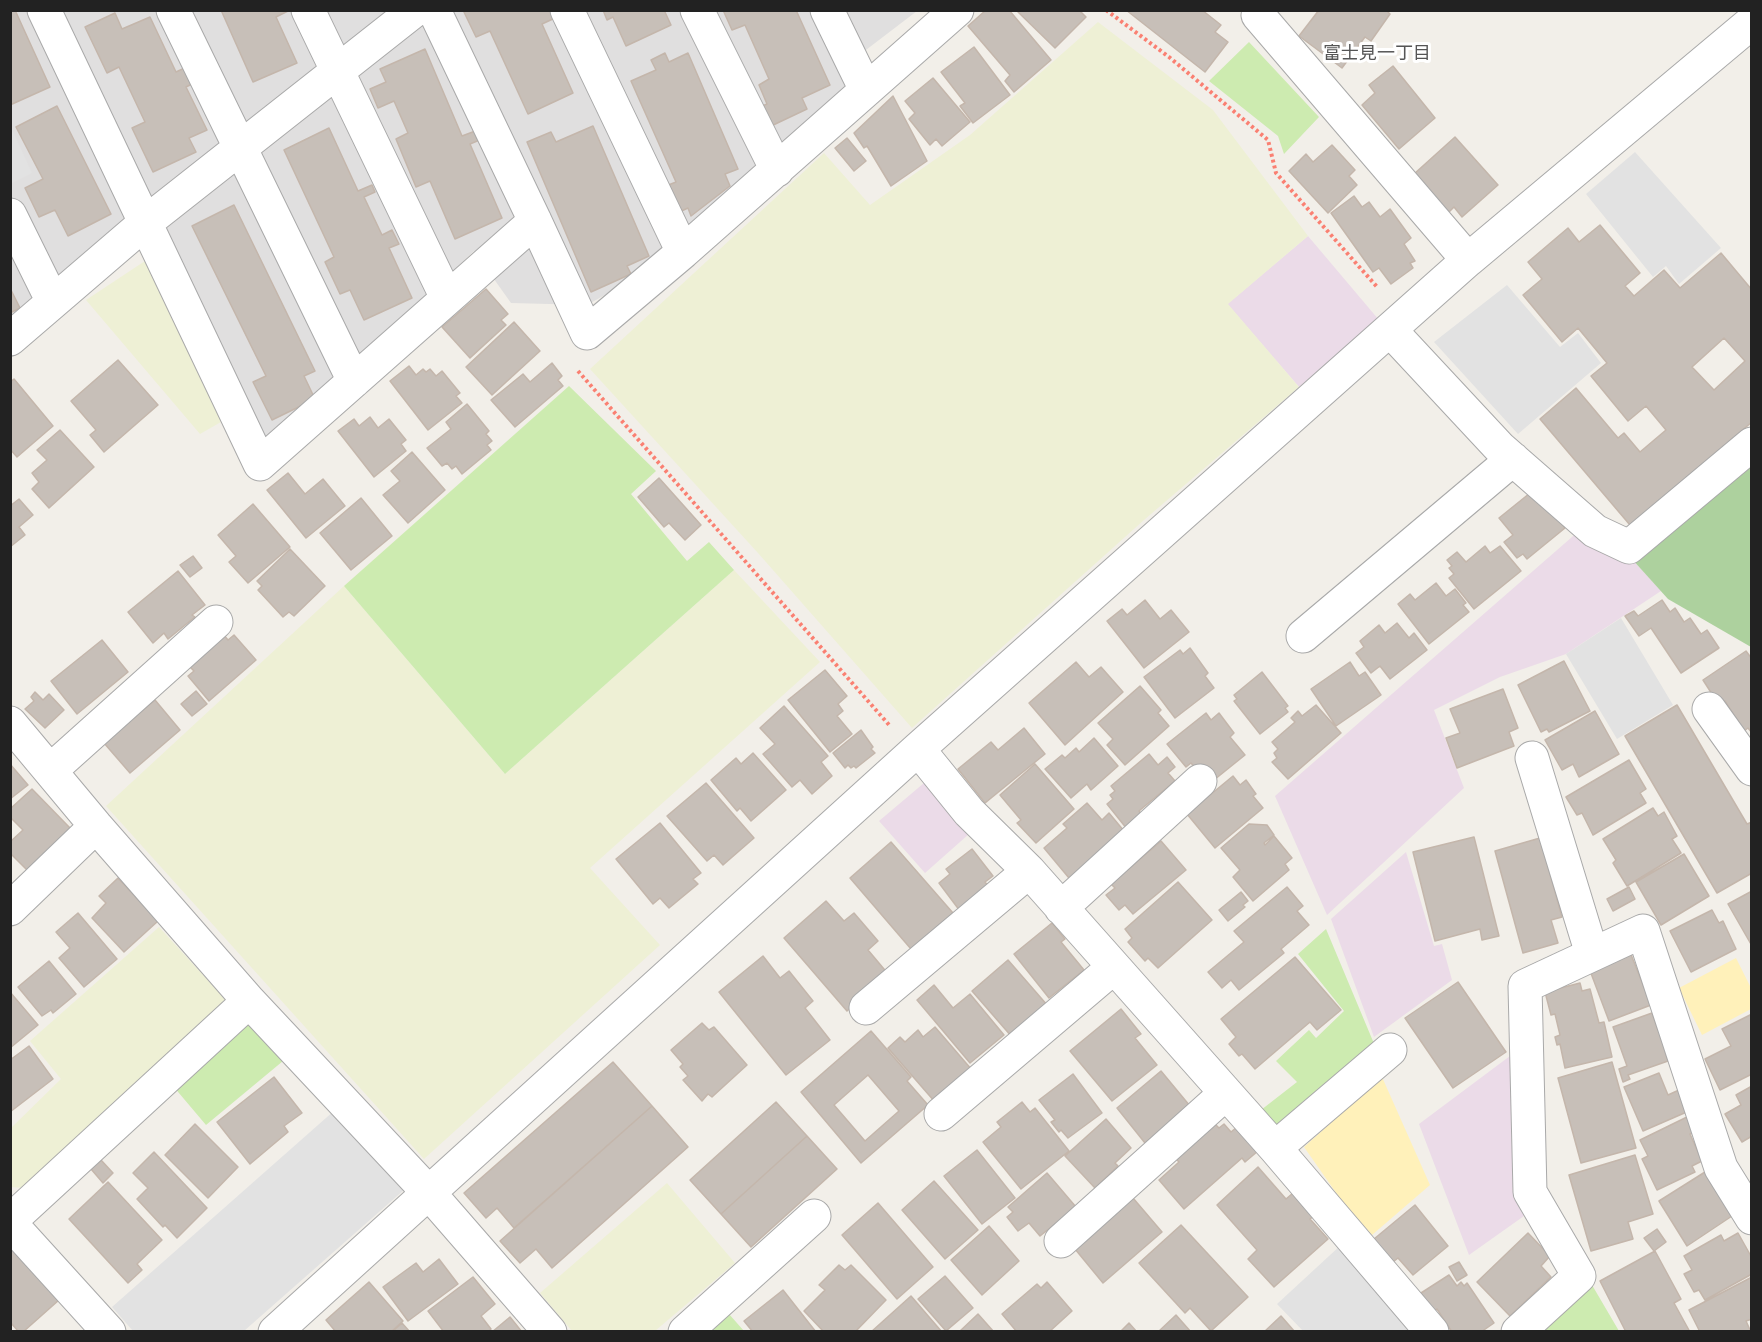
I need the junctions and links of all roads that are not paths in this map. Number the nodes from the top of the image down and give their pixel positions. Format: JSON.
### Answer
{"nodes":[{"id":1,"x":44,"y":10,"type":"edge"},
{"id":2,"x":173,"y":10,"type":"edge"},
{"id":3,"x":308,"y":10,"type":"edge"},
{"id":4,"x":415,"y":10,"type":"edge"},
{"id":5,"x":434,"y":10,"type":"edge"},
{"id":6,"x":567,"y":10,"type":"edge"},
{"id":7,"x":697,"y":10,"type":"edge"},
{"id":8,"x":827,"y":10,"type":"edge"},
{"id":9,"x":957,"y":10,"type":"edge"},
{"id":10,"x":1261,"y":10,"type":"edge"},
{"id":11,"x":1752,"y":22,"type":"edge"},
{"id":12,"x":338,"y":71,"type":"junction"},
{"id":13,"x":866,"y":90,"type":"junction"},
{"id":14,"x":240,"y":148,"type":"junction"},
{"id":15,"x":777,"y":170,"type":"junction"},
{"id":16,"x":10,"y":215,"type":"edge"},
{"id":17,"x":535,"y":221,"type":"junction"},
{"id":18,"x":145,"y":223,"type":"junction"},
{"id":19,"x":683,"y":252,"type":"junction"},
{"id":20,"x":1468,"y":260,"type":"junction"},
{"id":21,"x":447,"y":298,"type":"junction"},
{"id":22,"x":53,"y":302,"type":"junction"},
{"id":23,"x":1397,"y":324,"type":"junction"},
{"id":24,"x":10,"y":339,"type":"edge"},
{"id":25,"x":354,"y":381,"type":"junction"},
{"id":26,"x":1752,"y":444,"type":"edge"},
{"id":27,"x":1512,"y":459,"type":"junction"},
{"id":28,"x":216,"y":622,"type":"dead end"},
{"id":29,"x":1303,"y":636,"type":"dead end"},
{"id":30,"x":1709,"y":709,"type":"dead end"},
{"id":31,"x":10,"y":723,"type":"edge"},
{"id":32,"x":916,"y":751,"type":"junction"},
{"id":33,"x":1532,"y":758,"type":"dead end"},
{"id":34,"x":1752,"y":769,"type":"edge"},
{"id":35,"x":51,"y":770,"type":"junction"},
{"id":36,"x":1200,"y":781,"type":"dead end"},
{"id":37,"x":96,"y":826,"type":"junction"},
{"id":38,"x":1029,"y":871,"type":"junction"},
{"id":39,"x":1061,"y":908,"type":"junction"},
{"id":40,"x":10,"y":909,"type":"edge"},
{"id":41,"x":1592,"y":954,"type":"junction"},
{"id":42,"x":1114,"y":967,"type":"junction"},
{"id":43,"x":249,"y":1001,"type":"junction"},
{"id":44,"x":866,"y":1008,"type":"dead end"},
{"id":45,"x":1390,"y":1050,"type":"dead end"},
{"id":46,"x":1227,"y":1093,"type":"junction"},
{"id":47,"x":941,"y":1114,"type":"dead end"},
{"id":48,"x":1275,"y":1148,"type":"junction"},
{"id":49,"x":429,"y":1193,"type":"junction"},
{"id":50,"x":814,"y":1215,"type":"dead end"},
{"id":51,"x":1752,"y":1218,"type":"edge"},
{"id":52,"x":10,"y":1222,"type":"edge"},
{"id":53,"x":1061,"y":1241,"type":"dead end"},
{"id":54,"x":285,"y":1328,"type":"edge"},
{"id":55,"x":109,"y":1332,"type":"edge"},
{"id":56,"x":550,"y":1332,"type":"edge"},
{"id":57,"x":685,"y":1332,"type":"edge"},
{"id":58,"x":1432,"y":1332,"type":"edge"},
{"id":59,"x":1518,"y":1332,"type":"edge"}],
"edges":[{"from":1,"to":18,"type":"street"},
{"from":2,"to":14,"type":"street"},
{"from":3,"to":12,"type":"street"},
{"from":4,"to":12,"type":"street"},
{"from":5,"to":17,"type":"street"},
{"from":6,"to":19,"type":"street"},
{"from":7,"to":15,"type":"street"},
{"from":8,"to":13,"type":"street"},
{"from":9,"to":13,"type":"street"},
{"from":10,"to":20,"type":"street"},
{"from":11,"to":20,"type":"street"},
{"from":12,"to":14,"type":"street"},
{"from":12,"to":21,"type":"street"},
{"from":13,"to":15,"type":"street"},
{"from":14,"to":18,"type":"street"},
{"from":14,"to":25,"type":"street"},
{"from":15,"to":19,"type":"street"},
{"from":16,"to":22,"type":"street"},
{"from":17,"to":19,"type":"street"},
{"from":17,"to":21,"type":"street"},
{"from":18,"to":22,"type":"street"},
{"from":18,"to":25,"type":"street"},
{"from":20,"to":23,"type":"street"},
{"from":21,"to":25,"type":"street"},
{"from":22,"to":24,"type":"street"},
{"from":23,"to":27,"type":"street"},
{"from":23,"to":32,"type":"street"},
{"from":26,"to":27,"type":"street"},
{"from":27,"to":29,"type":"street"},
{"from":28,"to":35,"type":"street"},
{"from":30,"to":34,"type":"street"},
{"from":31,"to":35,"type":"street"},
{"from":32,"to":38,"type":"street"},
{"from":32,"to":49,"type":"street"},
{"from":33,"to":41,"type":"street"},
{"from":35,"to":37,"type":"street"},
{"from":36,"to":39,"type":"street"},
{"from":37,"to":40,"type":"street"},
{"from":37,"to":43,"type":"street"},
{"from":38,"to":39,"type":"street"},
{"from":38,"to":44,"type":"street"},
{"from":39,"to":42,"type":"street"},
{"from":41,"to":51,"type":"street"},
{"from":41,"to":59,"type":"street"},
{"from":42,"to":46,"type":"street"},
{"from":42,"to":47,"type":"street"},
{"from":43,"to":49,"type":"street"},
{"from":43,"to":52,"type":"street"},
{"from":45,"to":48,"type":"street"},
{"from":46,"to":48,"type":"street"},
{"from":46,"to":53,"type":"street"},
{"from":48,"to":58,"type":"street"},
{"from":49,"to":54,"type":"street"},
{"from":49,"to":56,"type":"street"},
{"from":50,"to":57,"type":"street"},
{"from":52,"to":55,"type":"street"}]}
